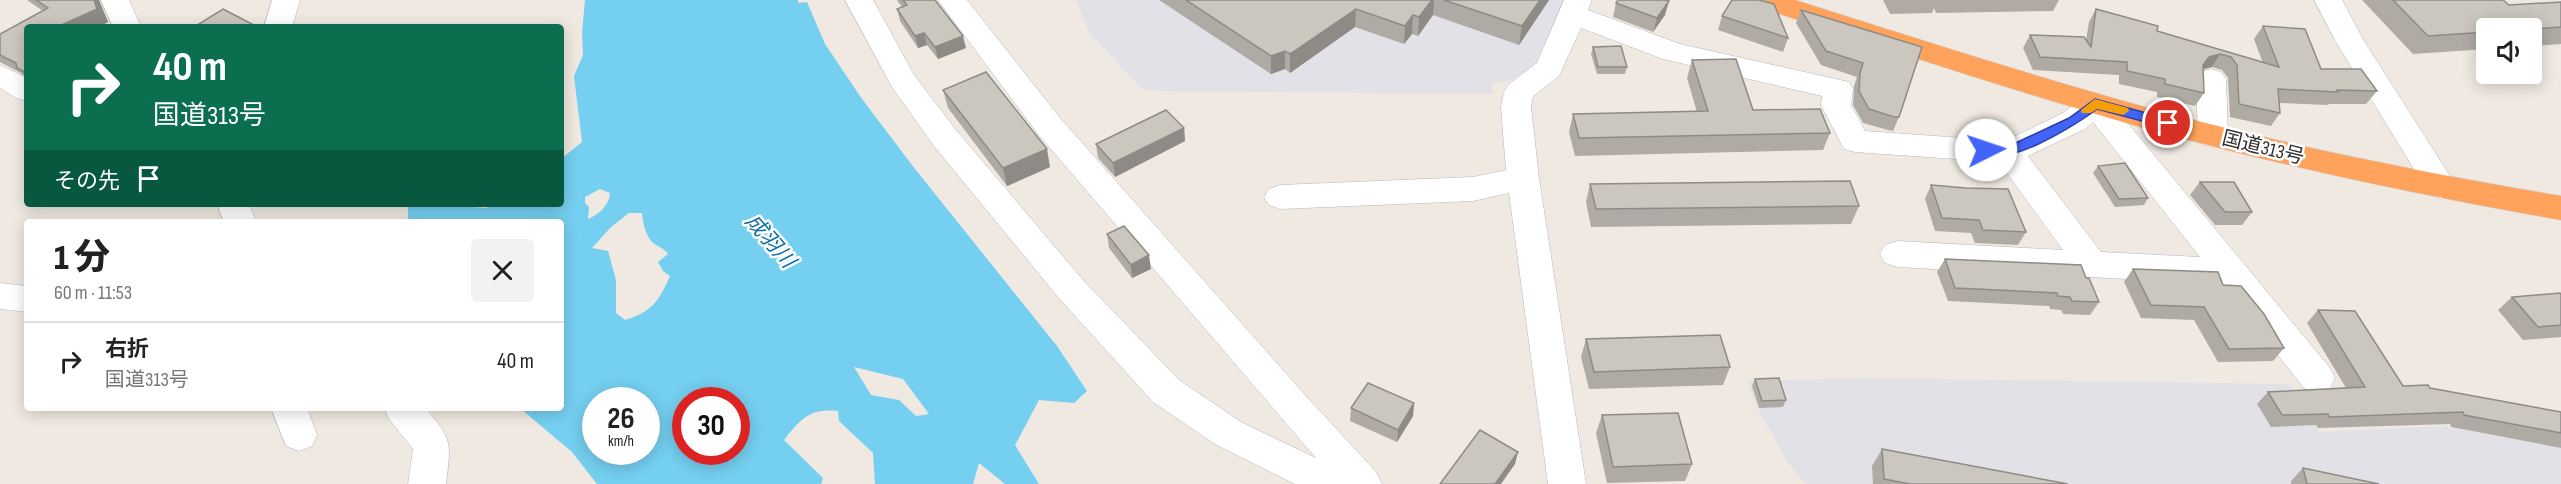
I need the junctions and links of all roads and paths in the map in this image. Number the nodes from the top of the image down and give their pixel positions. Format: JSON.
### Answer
{"nodes":[{"id":1,"x":115,"y":0,"type":"edge"},
{"id":2,"x":286,"y":0,"type":"edge"},
{"id":3,"x":859,"y":0,"type":"edge"},
{"id":4,"x":952,"y":0,"type":"edge"},
{"id":5,"x":1765,"y":0,"type":"edge"},
{"id":6,"x":2328,"y":0,"type":"edge"},
{"id":7,"x":1575,"y":7,"type":"edge"},
{"id":8,"x":125,"y":24,"type":"edge"},
{"id":9,"x":279,"y":24,"type":"edge"},
{"id":10,"x":0,"y":75,"type":"edge"},
{"id":11,"x":2211,"y":79,"type":"dead end"},
{"id":12,"x":24,"y":89,"type":"edge"},
{"id":13,"x":2095,"y":104,"type":"junction"},
{"id":14,"x":2213,"y":136,"type":"junction"},
{"id":15,"x":2008,"y":152,"type":"junction"},
{"id":16,"x":1523,"y":178,"type":"junction"},
{"id":17,"x":2441,"y":187,"type":"junction"},
{"id":18,"x":1280,"y":197,"type":"dead end"},
{"id":19,"x":2561,"y":208,"type":"edge"},
{"id":20,"x":1897,"y":254,"type":"dead end"},
{"id":21,"x":2091,"y":264,"type":"junction"},
{"id":22,"x":2231,"y":272,"type":"junction"},
{"id":23,"x":0,"y":296,"type":"edge"},
{"id":24,"x":24,"y":299,"type":"edge"},
{"id":25,"x":2317,"y":378,"type":"dead end"},
{"id":26,"x":405,"y":411,"type":"edge"},
{"id":27,"x":427,"y":484,"type":"edge"},
{"id":28,"x":1332,"y":484,"type":"edge"},
{"id":29,"x":1363,"y":484,"type":"edge"},
{"id":30,"x":1567,"y":484,"type":"edge"}],
"edges":[{"from":1,"to":8,"type":"street"},
{"from":2,"to":9,"type":"street"},
{"from":3,"to":28,"type":"street"},
{"from":4,"to":29,"type":"street"},
{"from":5,"to":13,"type":"highway","name":"国道313号"},
{"from":6,"to":17,"type":"street"},
{"from":7,"to":15,"type":"street"},
{"from":7,"to":16,"type":"street"},
{"from":10,"to":12,"type":"street"},
{"from":11,"to":14,"type":"street"},
{"from":13,"to":14,"type":"highway","name":"国道313号"},
{"from":13,"to":15,"type":"street"},
{"from":13,"to":22,"type":"street"},
{"from":14,"to":17,"type":"highway","name":"国道313号"},
{"from":15,"to":21,"type":"street"},
{"from":16,"to":18,"type":"street"},
{"from":16,"to":30,"type":"street"},
{"from":17,"to":19,"type":"highway","name":"国道313号"},
{"from":20,"to":21,"type":"street"},
{"from":21,"to":22,"type":"street"},
{"from":22,"to":25,"type":"street"},
{"from":23,"to":24,"type":"street"},
{"from":26,"to":27,"type":"street"}]}
